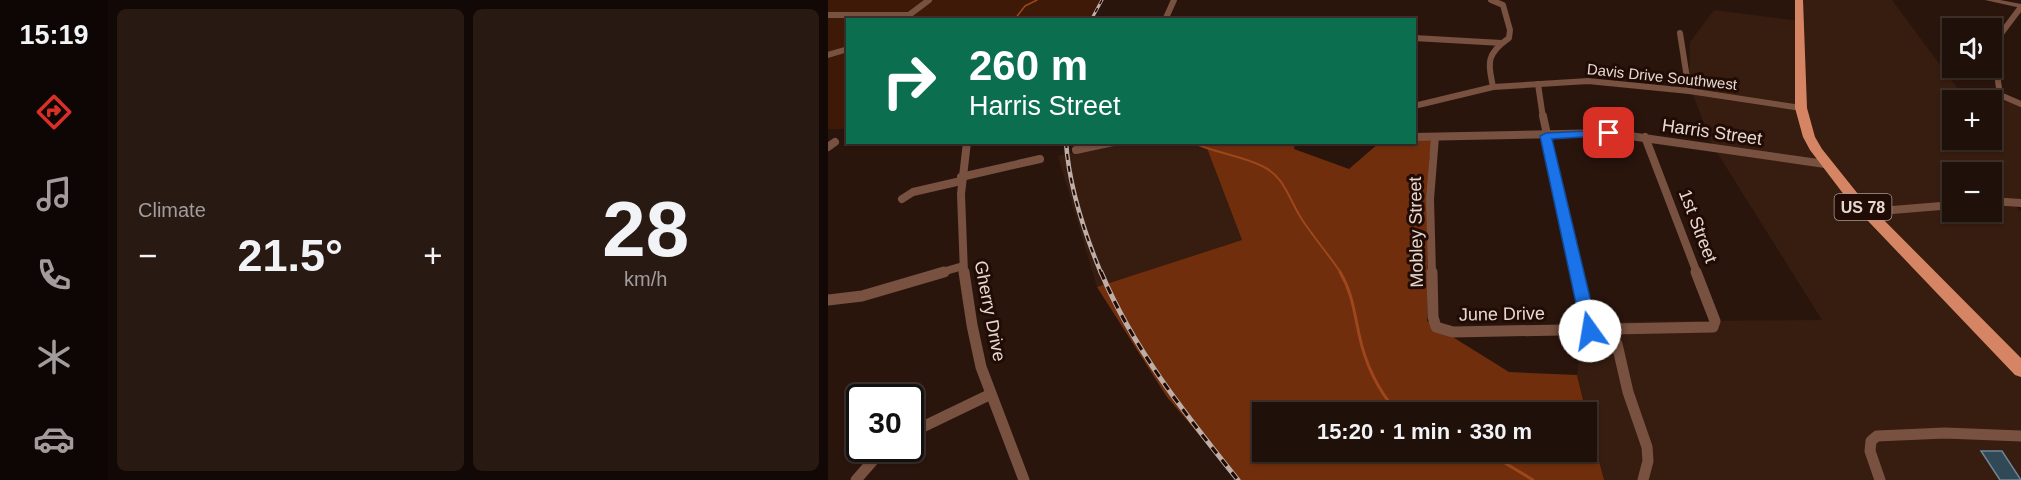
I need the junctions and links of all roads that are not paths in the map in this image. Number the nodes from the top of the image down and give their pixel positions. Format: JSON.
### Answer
{"nodes":[{"id":1,"x":929,"y":0,"type":"edge"},
{"id":2,"x":1174,"y":0,"type":"edge"},
{"id":3,"x":1491,"y":0,"type":"edge"},
{"id":4,"x":1799,"y":0,"type":"edge"},
{"id":5,"x":1989,"y":0,"type":"edge"},
{"id":6,"x":2021,"y":7,"type":"edge"},
{"id":7,"x":828,"y":15,"type":"edge"},
{"id":8,"x":909,"y":15,"type":"junction"},
{"id":9,"x":905,"y":18,"type":"edge"},
{"id":10,"x":1166,"y":18,"type":"edge"},
{"id":11,"x":1680,"y":33,"type":"dead end"},
{"id":12,"x":1416,"y":38,"type":"edge"},
{"id":13,"x":1502,"y":43,"type":"junction"},
{"id":14,"x":846,"y":49,"type":"edge"},
{"id":15,"x":828,"y":55,"type":"edge"},
{"id":16,"x":1538,"y":84,"type":"junction"},
{"id":17,"x":1493,"y":87,"type":"junction"},
{"id":18,"x":1689,"y":92,"type":"junction"},
{"id":19,"x":2021,"y":104,"type":"edge"},
{"id":20,"x":1416,"y":106,"type":"edge"},
{"id":21,"x":1801,"y":108,"type":"junction"},
{"id":22,"x":1546,"y":136,"type":"junction"},
{"id":23,"x":1416,"y":137,"type":"edge"},
{"id":24,"x":1435,"y":137,"type":"junction"},
{"id":25,"x":1645,"y":137,"type":"junction"},
{"id":26,"x":967,"y":144,"type":"edge"},
{"id":27,"x":1104,"y":144,"type":"edge"},
{"id":28,"x":1076,"y":150,"type":"dead end"},
{"id":29,"x":1040,"y":159,"type":"dead end"},
{"id":30,"x":1825,"y":164,"type":"junction"},
{"id":31,"x":961,"y":179,"type":"junction"},
{"id":32,"x":902,"y":199,"type":"dead end"},
{"id":33,"x":2002,"y":201,"type":"edge"},
{"id":34,"x":2021,"y":202,"type":"edge"},
{"id":35,"x":1942,"y":206,"type":"edge"},
{"id":36,"x":1868,"y":212,"type":"junction"},
{"id":37,"x":963,"y":266,"type":"junction"},
{"id":38,"x":828,"y":300,"type":"edge"},
{"id":39,"x":1436,"y":327,"type":"joint"},
{"id":40,"x":1713,"y":327,"type":"joint"},
{"id":41,"x":1590,"y":331,"type":"junction"},
{"id":42,"x":2021,"y":370,"type":"edge"},
{"id":43,"x":991,"y":394,"type":"junction"},
{"id":44,"x":924,"y":426,"type":"edge"},
{"id":45,"x":2021,"y":436,"type":"edge"},
{"id":46,"x":872,"y":462,"type":"edge"},
{"id":47,"x":856,"y":480,"type":"edge"},
{"id":48,"x":1024,"y":480,"type":"edge"},
{"id":49,"x":1643,"y":480,"type":"edge"},
{"id":50,"x":1880,"y":480,"type":"edge"}],
"edges":[{"from":1,"to":8,"type":"street"},
{"from":2,"to":10,"type":"street"},
{"from":3,"to":13,"type":"street"},
{"from":4,"to":21,"type":"main road","number":"US 78"},
{"from":5,"to":6,"type":"street"},
{"from":6,"to":19,"type":"street"},
{"from":7,"to":8,"type":"street"},
{"from":8,"to":9,"type":"street"},
{"from":11,"to":18,"type":"street"},
{"from":12,"to":13,"type":"street"},
{"from":13,"to":17,"type":"street"},
{"from":14,"to":15,"type":"street"},
{"from":16,"to":17,"type":"street","name":"Davis Drive Southwest"},
{"from":16,"to":18,"type":"street","name":"Davis Drive Southwest"},
{"from":16,"to":22,"type":"street"},
{"from":17,"to":20,"type":"street","name":"Davis Drive Southwest"},
{"from":18,"to":21,"type":"street","name":"Davis Drive Southwest"},
{"from":21,"to":30,"type":"main road","number":"US 78"},
{"from":22,"to":24,"type":"street","name":"Harris Street"},
{"from":22,"to":25,"type":"street","name":"Harris Street"},
{"from":22,"to":41,"type":"street"},
{"from":23,"to":24,"type":"street","name":"Harris Street"},
{"from":24,"to":39,"type":"street","name":"Mobley Street"},
{"from":25,"to":30,"type":"street","name":"Harris Street"},
{"from":25,"to":40,"type":"street","name":"1st Street"},
{"from":26,"to":31,"type":"street","name":"Gherry Drive"},
{"from":27,"to":28,"type":"street"},
{"from":29,"to":31,"type":"street"},
{"from":30,"to":36,"type":"main road","number":"US 78"},
{"from":31,"to":32,"type":"street"},
{"from":31,"to":37,"type":"street","name":"Gherry Drive"},
{"from":33,"to":34,"type":"street"},
{"from":35,"to":36,"type":"street"},
{"from":36,"to":42,"type":"main road","number":"US 78"},
{"from":37,"to":38,"type":"street"},
{"from":37,"to":43,"type":"street","name":"Gherry Drive"},
{"from":39,"to":41,"type":"street","name":"June Drive"},
{"from":40,"to":41,"type":"street","name":"June Drive"},
{"from":41,"to":49,"type":"street"},
{"from":43,"to":44,"type":"street"},
{"from":43,"to":48,"type":"street","name":"Gherry Drive"},
{"from":45,"to":50,"type":"street"},
{"from":46,"to":47,"type":"street"}]}
